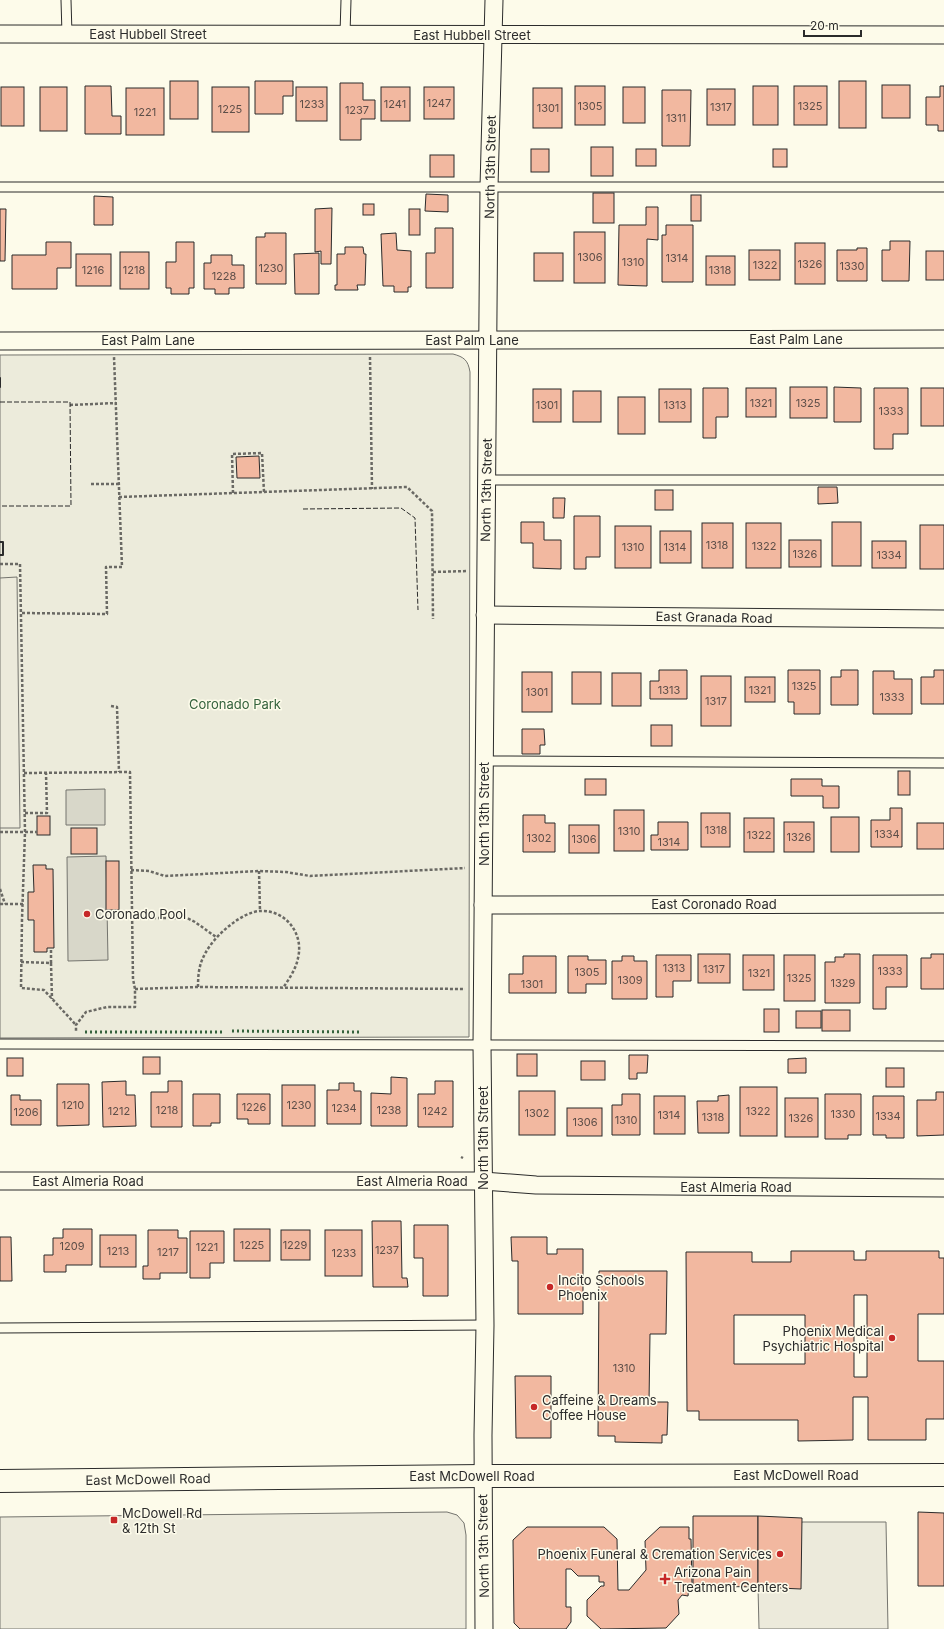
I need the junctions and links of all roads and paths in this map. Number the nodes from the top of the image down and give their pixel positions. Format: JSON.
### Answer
{"nodes":[{"id":1,"x":66,"y":0,"type":"edge"},
{"id":2,"x":346,"y":0,"type":"edge"},
{"id":3,"x":494,"y":0,"type":"edge"},
{"id":4,"x":0,"y":34,"type":"edge"},
{"id":5,"x":67,"y":34,"type":"junction"},
{"id":6,"x":345,"y":34,"type":"junction"},
{"id":7,"x":493,"y":35,"type":"junction"},
{"id":8,"x":944,"y":35,"type":"edge"},
{"id":9,"x":0,"y":187,"type":"edge"},
{"id":10,"x":489,"y":187,"type":"junction"},
{"id":11,"x":944,"y":187,"type":"edge"},
{"id":12,"x":944,"y":339,"type":"edge"},
{"id":13,"x":114,"y":340,"type":"junction"},
{"id":14,"x":488,"y":340,"type":"junction"},
{"id":15,"x":0,"y":341,"type":"edge"},
{"id":16,"x":370,"y":357,"type":"dead end"},
{"id":17,"x":116,"y":403,"type":"junction"},
{"id":18,"x":70,"y":405,"type":"dead end"},
{"id":19,"x":486,"y":480,"type":"junction"},
{"id":20,"x":944,"y":480,"type":"edge"},
{"id":21,"x":92,"y":484,"type":"dead end"},
{"id":22,"x":119,"y":484,"type":"junction"},
{"id":23,"x":372,"y":489,"type":"junction"},
{"id":24,"x":264,"y":492,"type":"junction"},
{"id":25,"x":233,"y":493,"type":"junction"},
{"id":26,"x":119,"y":497,"type":"junction"},
{"id":27,"x":0,"y":564,"type":"edge"},
{"id":28,"x":433,"y":572,"type":"junction"},
{"id":29,"x":468,"y":572,"type":"dead end"},
{"id":30,"x":22,"y":613,"type":"junction"},
{"id":31,"x":485,"y":615,"type":"junction"},
{"id":32,"x":433,"y":619,"type":"dead end"},
{"id":33,"x":944,"y":619,"type":"edge"},
{"id":34,"x":111,"y":706,"type":"dead end"},
{"id":35,"x":484,"y":761,"type":"junction"},
{"id":36,"x":944,"y":763,"type":"edge"},
{"id":37,"x":119,"y":772,"type":"junction"},
{"id":38,"x":24,"y":773,"type":"junction"},
{"id":39,"x":46,"y":773,"type":"junction"},
{"id":40,"x":25,"y":813,"type":"junction"},
{"id":41,"x":0,"y":832,"type":"edge"},
{"id":42,"x":25,"y":832,"type":"junction"},
{"id":43,"x":37,"y":832,"type":"dead end"},
{"id":44,"x":467,"y":868,"type":"dead end"},
{"id":45,"x":131,"y":870,"type":"junction"},
{"id":46,"x":259,"y":871,"type":"junction"},
{"id":47,"x":0,"y":889,"type":"edge"},
{"id":48,"x":0,"y":904,"type":"edge"},
{"id":49,"x":5,"y":904,"type":"junction"},
{"id":50,"x":23,"y":904,"type":"junction"},
{"id":51,"x":944,"y":904,"type":"edge"},
{"id":52,"x":483,"y":905,"type":"junction"},
{"id":53,"x":260,"y":911,"type":"junction"},
{"id":54,"x":133,"y":918,"type":"junction"},
{"id":55,"x":216,"y":938,"type":"junction"},
{"id":56,"x":51,"y":950,"type":"dead end"},
{"id":57,"x":21,"y":962,"type":"junction"},
{"id":58,"x":51,"y":963,"type":"junction"},
{"id":59,"x":198,"y":986,"type":"junction"},
{"id":60,"x":283,"y":988,"type":"junction"},
{"id":61,"x":135,"y":989,"type":"junction"},
{"id":62,"x":466,"y":989,"type":"dead end"},
{"id":63,"x":52,"y":1000,"type":"junction"},
{"id":64,"x":76,"y":1025,"type":"junction"},
{"id":65,"x":77,"y":1033,"type":"dead end"},
{"id":66,"x":0,"y":1044,"type":"edge"},
{"id":67,"x":482,"y":1045,"type":"junction"},
{"id":68,"x":944,"y":1046,"type":"edge"},
{"id":69,"x":0,"y":1181,"type":"edge"},
{"id":70,"x":483,"y":1181,"type":"junction"},
{"id":71,"x":944,"y":1188,"type":"edge"},
{"id":72,"x":485,"y":1325,"type":"junction"},
{"id":73,"x":0,"y":1328,"type":"edge"},
{"id":74,"x":944,"y":1475,"type":"edge"},
{"id":75,"x":483,"y":1476,"type":"junction"},
{"id":76,"x":0,"y":1481,"type":"edge"},
{"id":77,"x":484,"y":1629,"type":"edge"}],
"edges":[{"from":1,"to":5,"type":"lane"},
{"from":2,"to":6,"type":"lane"},
{"from":3,"to":7,"type":"street","name":"North 13th Street"},
{"from":4,"to":5,"type":"street","name":"East Hubbell Street"},
{"from":5,"to":6,"type":"street","name":"East Hubbell Street"},
{"from":6,"to":7,"type":"street","name":"East Hubbell Street"},
{"from":7,"to":8,"type":"street","name":"East Hubbell Street"},
{"from":7,"to":10,"type":"street","name":"North 13th Street"},
{"from":9,"to":10,"type":"lane"},
{"from":10,"to":11,"type":"lane"},
{"from":10,"to":14,"type":"street","name":"North 13th Street"},
{"from":12,"to":14,"type":"street","name":"East Palm Lane"},
{"from":13,"to":14,"type":"street","name":"East Palm Lane"},
{"from":13,"to":15,"type":"street","name":"East Palm Lane"},
{"from":13,"to":17,"type":"path"},
{"from":14,"to":19,"type":"street","name":"North 13th Street"},
{"from":16,"to":23,"type":"path"},
{"from":17,"to":18,"type":"path"},
{"from":17,"to":22,"type":"path"},
{"from":19,"to":20,"type":"lane"},
{"from":19,"to":31,"type":"street","name":"North 13th Street"},
{"from":21,"to":22,"type":"path"},
{"from":22,"to":26,"type":"path"},
{"from":23,"to":24,"type":"path"},
{"from":23,"to":28,"type":"path"},
{"from":24,"to":25,"type":"path"},
{"from":24,"to":25,"type":"path"},
{"from":25,"to":26,"type":"path"},
{"from":26,"to":30,"type":"path"},
{"from":27,"to":30,"type":"path"},
{"from":28,"to":29,"type":"path"},
{"from":28,"to":32,"type":"path"},
{"from":30,"to":38,"type":"path"},
{"from":31,"to":33,"type":"street","name":"East Granada Road"},
{"from":31,"to":35,"type":"street","name":"North 13th Street"},
{"from":34,"to":37,"type":"path"},
{"from":35,"to":36,"type":"lane"},
{"from":35,"to":52,"type":"street","name":"North 13th Street"},
{"from":37,"to":39,"type":"path"},
{"from":37,"to":45,"type":"path"},
{"from":38,"to":39,"type":"path"},
{"from":38,"to":40,"type":"path"},
{"from":39,"to":40,"type":"path"},
{"from":40,"to":42,"type":"path"},
{"from":41,"to":42,"type":"path"},
{"from":42,"to":43,"type":"path"},
{"from":42,"to":50,"type":"path"},
{"from":44,"to":46,"type":"path"},
{"from":45,"to":46,"type":"path"},
{"from":45,"to":54,"type":"path"},
{"from":46,"to":53,"type":"path"},
{"from":47,"to":49,"type":"path"},
{"from":48,"to":49,"type":"path"},
{"from":49,"to":50,"type":"path"},
{"from":50,"to":57,"type":"path"},
{"from":51,"to":52,"type":"street","name":"East Coronado Road"},
{"from":52,"to":67,"type":"street","name":"North 13th Street"},
{"from":53,"to":55,"type":"path"},
{"from":53,"to":60,"type":"path"},
{"from":54,"to":55,"type":"path"},
{"from":54,"to":61,"type":"path"},
{"from":55,"to":59,"type":"path"},
{"from":56,"to":58,"type":"path"},
{"from":57,"to":58,"type":"path"},
{"from":57,"to":63,"type":"path"},
{"from":58,"to":63,"type":"path"},
{"from":59,"to":60,"type":"path"},
{"from":59,"to":61,"type":"path"},
{"from":60,"to":62,"type":"path"},
{"from":61,"to":64,"type":"path"},
{"from":63,"to":64,"type":"path"},
{"from":64,"to":65,"type":"path"},
{"from":66,"to":67,"type":"lane"},
{"from":67,"to":68,"type":"lane"},
{"from":67,"to":70,"type":"street","name":"North 13th Street"},
{"from":69,"to":70,"type":"street","name":"East Almeria Road"},
{"from":70,"to":71,"type":"street","name":"East Almeria Road"},
{"from":70,"to":72,"type":"street","name":"North 13th Street"},
{"from":72,"to":73,"type":"lane"},
{"from":72,"to":75,"type":"street","name":"North 13th Street"},
{"from":74,"to":75,"type":"main road","name":"East McDowell Road"},
{"from":75,"to":76,"type":"main road","name":"East McDowell Road"},
{"from":75,"to":77,"type":"street","name":"North 13th Street"}]}
